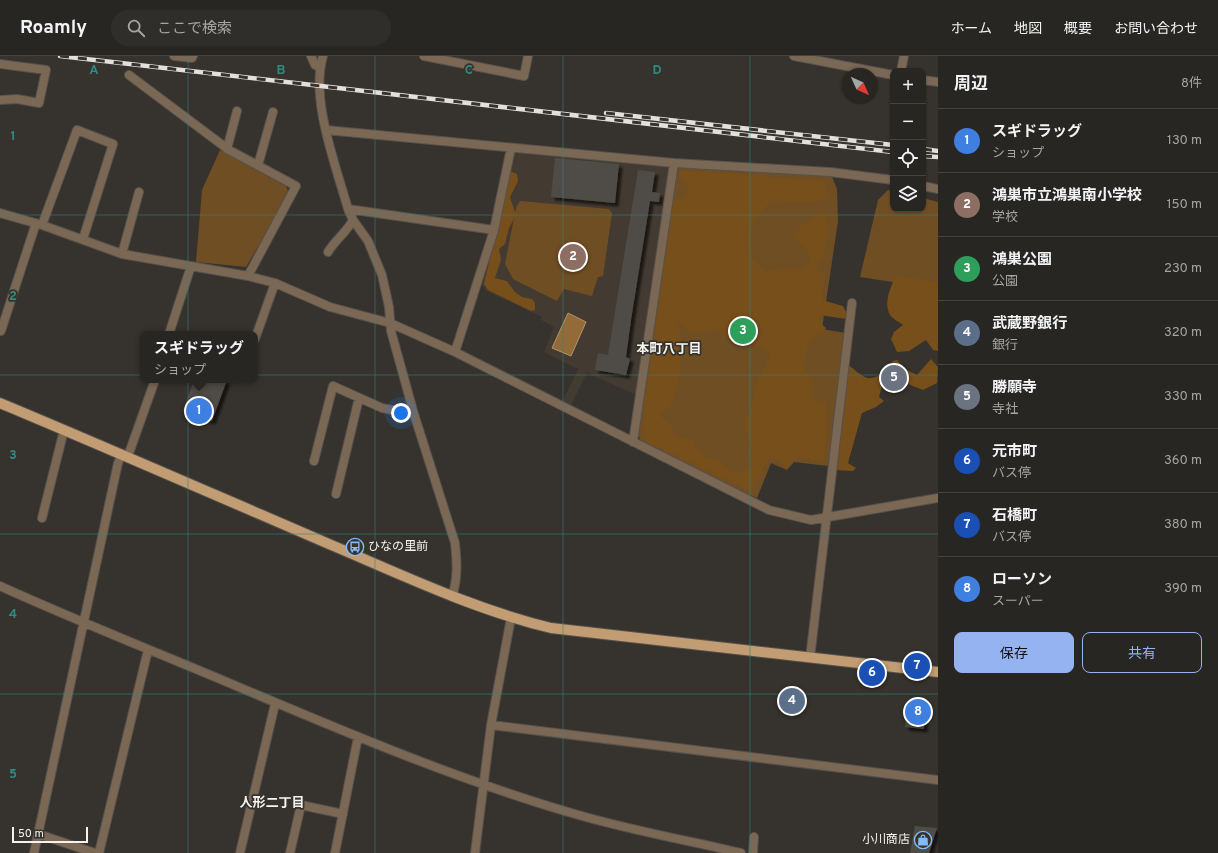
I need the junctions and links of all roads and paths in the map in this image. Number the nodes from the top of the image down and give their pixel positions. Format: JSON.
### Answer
{"nodes":[{"id":1,"x":174,"y":56,"type":"edge"},
{"id":2,"x":193,"y":56,"type":"edge"},
{"id":3,"x":311,"y":56,"type":"edge"},
{"id":4,"x":323,"y":56,"type":"edge"},
{"id":5,"x":424,"y":56,"type":"edge"},
{"id":6,"x":528,"y":56,"type":"edge"},
{"id":7,"x":794,"y":56,"type":"edge"},
{"id":8,"x":904,"y":56,"type":"edge"},
{"id":9,"x":0,"y":64,"type":"edge"},
{"id":10,"x":319,"y":67,"type":"junction"},
{"id":11,"x":902,"y":68,"type":"edge"},
{"id":12,"x":129,"y":74,"type":"dead end"},
{"id":13,"x":890,"y":74,"type":"edge"},
{"id":14,"x":926,"y":80,"type":"edge"},
{"id":15,"x":938,"y":82,"type":"edge"},
{"id":16,"x":0,"y":100,"type":"edge"},
{"id":17,"x":237,"y":111,"type":"dead end"},
{"id":18,"x":273,"y":112,"type":"dead end"},
{"id":19,"x":326,"y":130,"type":"junction"},
{"id":20,"x":510,"y":148,"type":"junction"},
{"id":21,"x":227,"y":149,"type":"junction"},
{"id":22,"x":674,"y":163,"type":"junction"},
{"id":23,"x":258,"y":166,"type":"junction"},
{"id":24,"x":890,"y":180,"type":"edge"},
{"id":25,"x":926,"y":187,"type":"edge"},
{"id":26,"x":938,"y":189,"type":"edge"},
{"id":27,"x":139,"y":192,"type":"dead end"},
{"id":28,"x":348,"y":209,"type":"junction"},
{"id":29,"x":0,"y":213,"type":"edge"},
{"id":30,"x":354,"y":220,"type":"junction"},
{"id":31,"x":39,"y":224,"type":"junction"},
{"id":32,"x":494,"y":230,"type":"junction"},
{"id":33,"x":83,"y":239,"type":"junction"},
{"id":34,"x":328,"y":252,"type":"dead end"},
{"id":35,"x":122,"y":254,"type":"junction"},
{"id":36,"x":191,"y":266,"type":"junction"},
{"id":37,"x":248,"y":276,"type":"junction"},
{"id":38,"x":276,"y":283,"type":"junction"},
{"id":39,"x":852,"y":303,"type":"dead end"},
{"id":40,"x":390,"y":323,"type":"junction"},
{"id":41,"x":1,"y":331,"type":"edge"},
{"id":42,"x":171,"y":331,"type":"edge"},
{"id":43,"x":258,"y":331,"type":"edge"},
{"id":44,"x":455,"y":352,"type":"junction"},
{"id":45,"x":154,"y":383,"type":"edge"},
{"id":46,"x":359,"y":398,"type":"junction"},
{"id":47,"x":0,"y":403,"type":"edge"},
{"id":48,"x":414,"y":414,"type":"junction"},
{"id":49,"x":64,"y":430,"type":"junction"},
{"id":50,"x":633,"y":442,"type":"junction"},
{"id":51,"x":125,"y":455,"type":"junction"},
{"id":52,"x":314,"y":461,"type":"dead end"},
{"id":53,"x":336,"y":494,"type":"dead end"},
{"id":54,"x":938,"y":498,"type":"edge"},
{"id":55,"x":42,"y":518,"type":"dead end"},
{"id":56,"x":825,"y":519,"type":"junction"},
{"id":57,"x":0,"y":586,"type":"edge"},
{"id":58,"x":452,"y":597,"type":"junction"},
{"id":59,"x":511,"y":618,"type":"junction"},
{"id":60,"x":84,"y":624,"type":"junction"},
{"id":61,"x":148,"y":650,"type":"junction"},
{"id":62,"x":810,"y":658,"type":"junction"},
{"id":63,"x":938,"y":672,"type":"edge"},
{"id":64,"x":275,"y":704,"type":"junction"},
{"id":65,"x":491,"y":726,"type":"junction"},
{"id":66,"x":358,"y":737,"type":"junction"},
{"id":67,"x":938,"y":780,"type":"edge"},
{"id":68,"x":484,"y":784,"type":"junction"},
{"id":69,"x":343,"y":814,"type":"junction"},
{"id":70,"x":38,"y":834,"type":"junction"},
{"id":71,"x":754,"y":837,"type":"dead end"},
{"id":72,"x":34,"y":853,"type":"edge"},
{"id":73,"x":95,"y":853,"type":"edge"},
{"id":74,"x":98,"y":853,"type":"edge"},
{"id":75,"x":240,"y":853,"type":"edge"},
{"id":76,"x":290,"y":853,"type":"edge"},
{"id":77,"x":335,"y":853,"type":"edge"},
{"id":78,"x":478,"y":853,"type":"edge"},
{"id":79,"x":741,"y":853,"type":"edge"},
{"id":80,"x":753,"y":853,"type":"edge"}],
"edges":[{"from":1,"to":2,"type":"street"},
{"from":3,"to":10,"type":"street"},
{"from":4,"to":10,"type":"street"},
{"from":5,"to":6,"type":"street"},
{"from":7,"to":13,"type":"street"},
{"from":8,"to":11,"type":"street"},
{"from":9,"to":16,"type":"street"},
{"from":10,"to":19,"type":"street"},
{"from":12,"to":21,"type":"street"},
{"from":14,"to":15,"type":"street"},
{"from":17,"to":21,"type":"street"},
{"from":18,"to":23,"type":"street"},
{"from":19,"to":20,"type":"street"},
{"from":19,"to":28,"type":"street"},
{"from":20,"to":22,"type":"street"},
{"from":20,"to":32,"type":"street"},
{"from":21,"to":23,"type":"street"},
{"from":22,"to":24,"type":"street"},
{"from":22,"to":50,"type":"street"},
{"from":23,"to":37,"type":"street"},
{"from":25,"to":26,"type":"street"},
{"from":27,"to":35,"type":"street"},
{"from":28,"to":30,"type":"street"},
{"from":28,"to":32,"type":"street"},
{"from":29,"to":31,"type":"street"},
{"from":30,"to":34,"type":"street"},
{"from":30,"to":40,"type":"street"},
{"from":31,"to":33,"type":"street"},
{"from":31,"to":33,"type":"street"},
{"from":31,"to":41,"type":"street"},
{"from":32,"to":44,"type":"street"},
{"from":33,"to":35,"type":"street"},
{"from":35,"to":36,"type":"street"},
{"from":36,"to":37,"type":"street"},
{"from":36,"to":42,"type":"street"},
{"from":37,"to":38,"type":"street"},
{"from":38,"to":40,"type":"street"},
{"from":38,"to":43,"type":"street"},
{"from":39,"to":56,"type":"street"},
{"from":40,"to":44,"type":"street"},
{"from":40,"to":48,"type":"street"},
{"from":44,"to":50,"type":"street"},
{"from":45,"to":51,"type":"street"},
{"from":46,"to":48,"type":"street"},
{"from":46,"to":52,"type":"street"},
{"from":46,"to":53,"type":"street"},
{"from":47,"to":49,"type":"main road"},
{"from":48,"to":58,"type":"street"},
{"from":49,"to":51,"type":"main road"},
{"from":49,"to":55,"type":"street"},
{"from":50,"to":56,"type":"street"},
{"from":51,"to":58,"type":"main road"},
{"from":51,"to":60,"type":"street"},
{"from":54,"to":56,"type":"street"},
{"from":56,"to":62,"type":"street"},
{"from":57,"to":60,"type":"street"},
{"from":58,"to":59,"type":"main road"},
{"from":59,"to":62,"type":"main road"},
{"from":59,"to":65,"type":"street"},
{"from":60,"to":61,"type":"street"},
{"from":60,"to":70,"type":"street"},
{"from":61,"to":64,"type":"street"},
{"from":61,"to":74,"type":"street"},
{"from":62,"to":63,"type":"main road"},
{"from":64,"to":66,"type":"street"},
{"from":64,"to":75,"type":"street"},
{"from":65,"to":67,"type":"street"},
{"from":65,"to":68,"type":"street"},
{"from":66,"to":68,"type":"street"},
{"from":66,"to":69,"type":"street"},
{"from":68,"to":78,"type":"street"},
{"from":68,"to":79,"type":"street"},
{"from":69,"to":76,"type":"street"},
{"from":69,"to":77,"type":"street"},
{"from":70,"to":72,"type":"street"},
{"from":70,"to":73,"type":"street"},
{"from":71,"to":80,"type":"street"}]}
